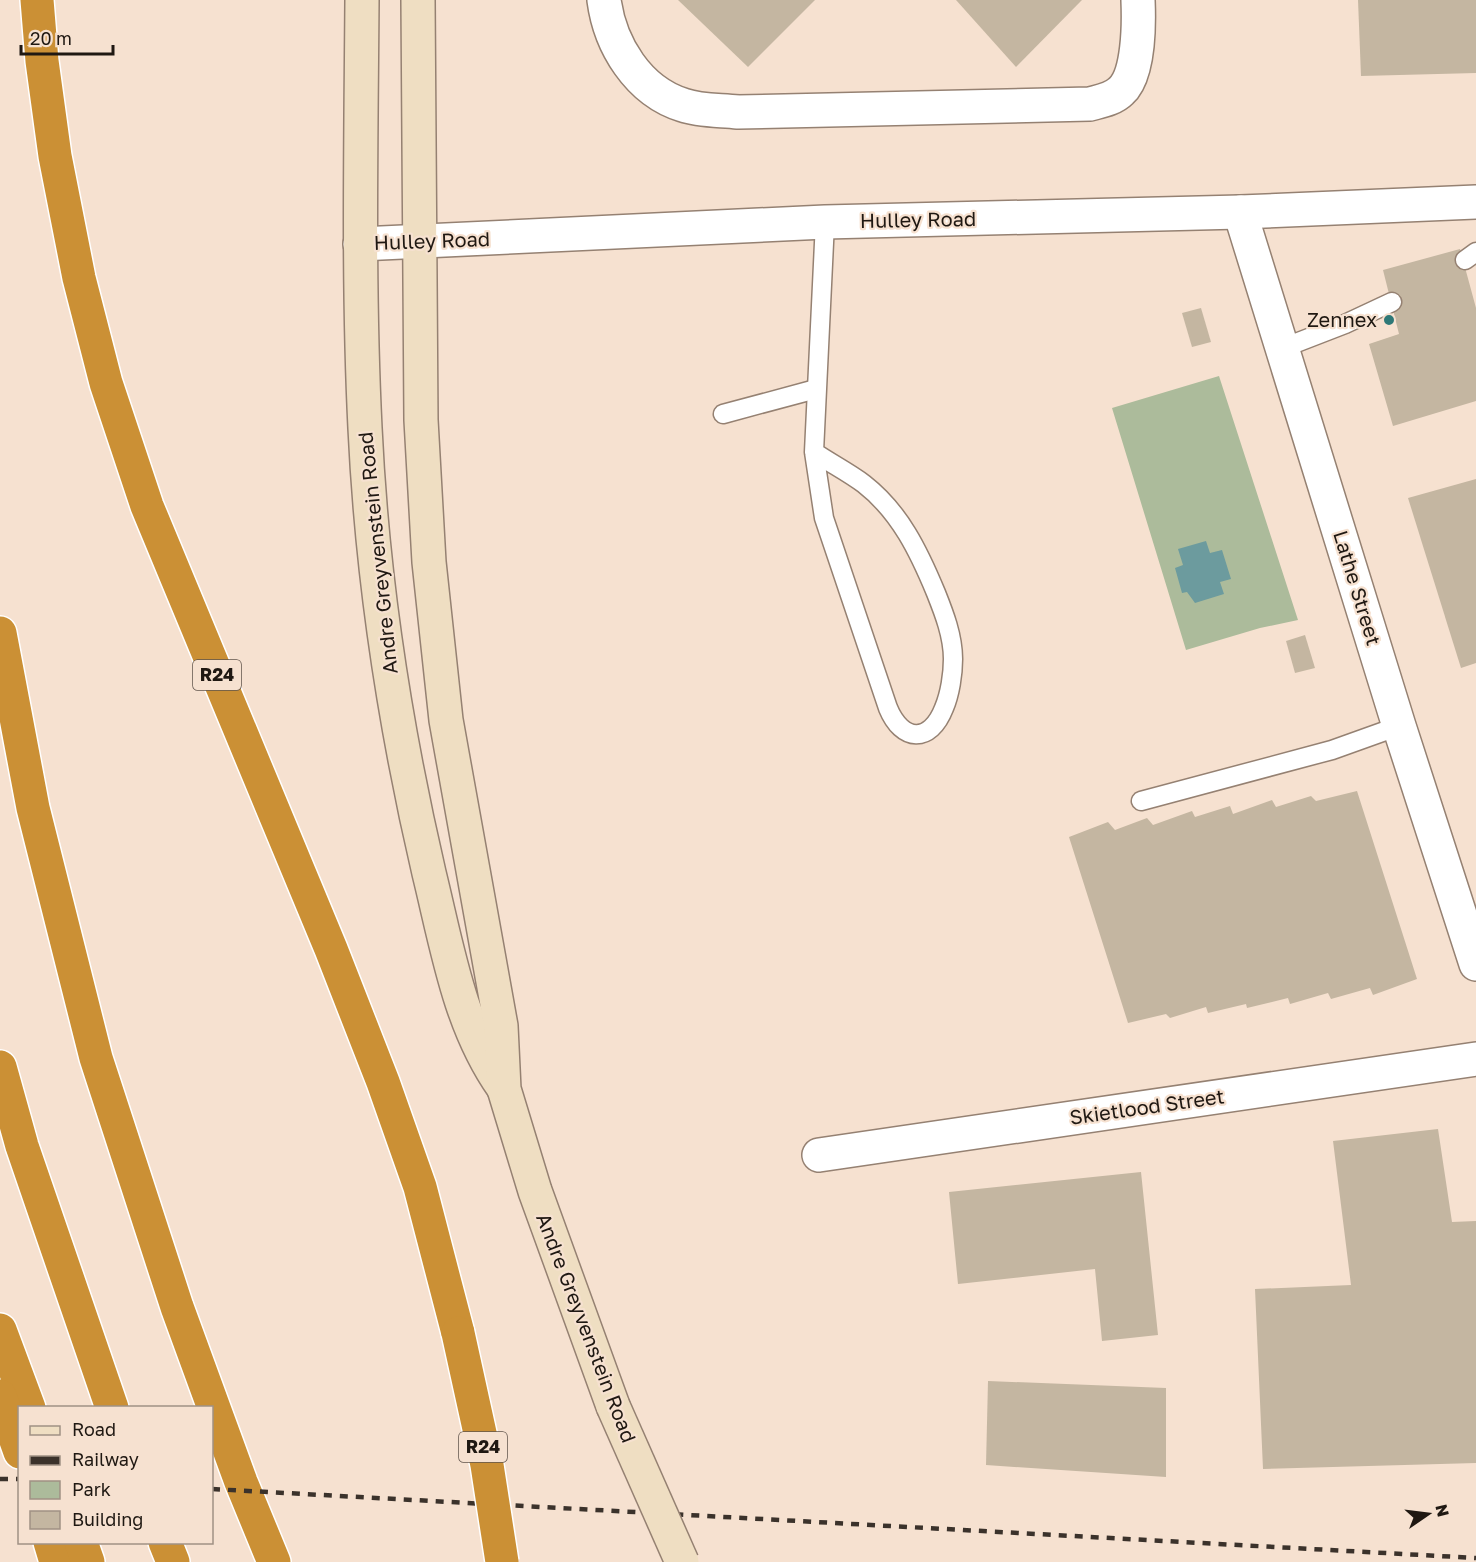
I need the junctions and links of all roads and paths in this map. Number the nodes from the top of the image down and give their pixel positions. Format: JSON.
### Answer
{"nodes":[{"id":1,"x":37,"y":0,"type":"edge"},
{"id":2,"x":362,"y":0,"type":"edge"},
{"id":3,"x":418,"y":0,"type":"edge"},
{"id":4,"x":604,"y":0,"type":"edge"},
{"id":5,"x":1138,"y":0,"type":"edge"},
{"id":6,"x":1475,"y":204,"type":"edge"},
{"id":7,"x":1240,"y":212,"type":"junction"},
{"id":8,"x":825,"y":222,"type":"junction"},
{"id":9,"x":420,"y":242,"type":"junction"},
{"id":10,"x":360,"y":244,"type":"junction"},
{"id":11,"x":1392,"y":302,"type":"dead end"},
{"id":12,"x":1283,"y":348,"type":"junction"},
{"id":13,"x":816,"y":389,"type":"junction"},
{"id":14,"x":723,"y":414,"type":"dead end"},
{"id":15,"x":814,"y":452,"type":"junction"},
{"id":16,"x":0,"y":633,"type":"edge"},
{"id":17,"x":1399,"y":726,"type":"junction"},
{"id":18,"x":1141,"y":801,"type":"dead end"},
{"id":19,"x":1476,"y":964,"type":"edge"},
{"id":20,"x":1476,"y":1059,"type":"edge"},
{"id":21,"x":0,"y":1067,"type":"edge"},
{"id":22,"x":504,"y":1089,"type":"junction"},
{"id":23,"x":819,"y":1155,"type":"dead end"},
{"id":24,"x":0,"y":1330,"type":"edge"},
{"id":25,"x":0,"y":1396,"type":"edge"},
{"id":26,"x":29,"y":1406,"type":"edge"},
{"id":27,"x":112,"y":1406,"type":"edge"},
{"id":28,"x":18,"y":1446,"type":"edge"},
{"id":29,"x":51,"y":1544,"type":"edge"},
{"id":30,"x":82,"y":1544,"type":"edge"},
{"id":31,"x":166,"y":1544,"type":"edge"},
{"id":32,"x":56,"y":1562,"type":"edge"},
{"id":33,"x":88,"y":1562,"type":"edge"},
{"id":34,"x":173,"y":1562,"type":"edge"},
{"id":35,"x":274,"y":1562,"type":"edge"},
{"id":36,"x":502,"y":1562,"type":"edge"},
{"id":37,"x":682,"y":1562,"type":"edge"}],
"edges":[{"from":1,"to":36,"type":"highway","number":"R24","bridge":true},
{"from":2,"to":10,"type":"main road","name":"Andre Greyvenstein Road"},
{"from":3,"to":9,"type":"main road","name":"Andre Greyvenstein Road"},
{"from":4,"to":5,"type":"street"},
{"from":6,"to":7,"type":"street","name":"Hulley Road"},
{"from":7,"to":8,"type":"street","name":"Hulley Road"},
{"from":7,"to":12,"type":"street","name":"Lathe Street"},
{"from":8,"to":9,"type":"street","name":"Hulley Road"},
{"from":8,"to":13,"type":"lane"},
{"from":9,"to":10,"type":"street","name":"Hulley Road"},
{"from":9,"to":22,"type":"main road","name":"Andre Greyvenstein Road"},
{"from":10,"to":22,"type":"main road","name":"Andre Greyvenstein Road"},
{"from":11,"to":12,"type":"lane"},
{"from":12,"to":17,"type":"street","name":"Lathe Street"},
{"from":13,"to":14,"type":"lane"},
{"from":13,"to":15,"type":"lane"},
{"from":15,"to":15,"type":"lane"},
{"from":16,"to":35,"type":"highway"},
{"from":17,"to":18,"type":"lane"},
{"from":17,"to":19,"type":"street","name":"Lathe Street"},
{"from":20,"to":23,"type":"street","name":"Skietlood Street"},
{"from":21,"to":27,"type":"highway"},
{"from":22,"to":37,"type":"main road","name":"Andre Greyvenstein Road","bridge":true},
{"from":24,"to":26,"type":"highway"},
{"from":25,"to":28,"type":"highway"},
{"from":29,"to":32,"type":"highway"},
{"from":30,"to":33,"type":"highway"},
{"from":31,"to":34,"type":"highway"}]}
